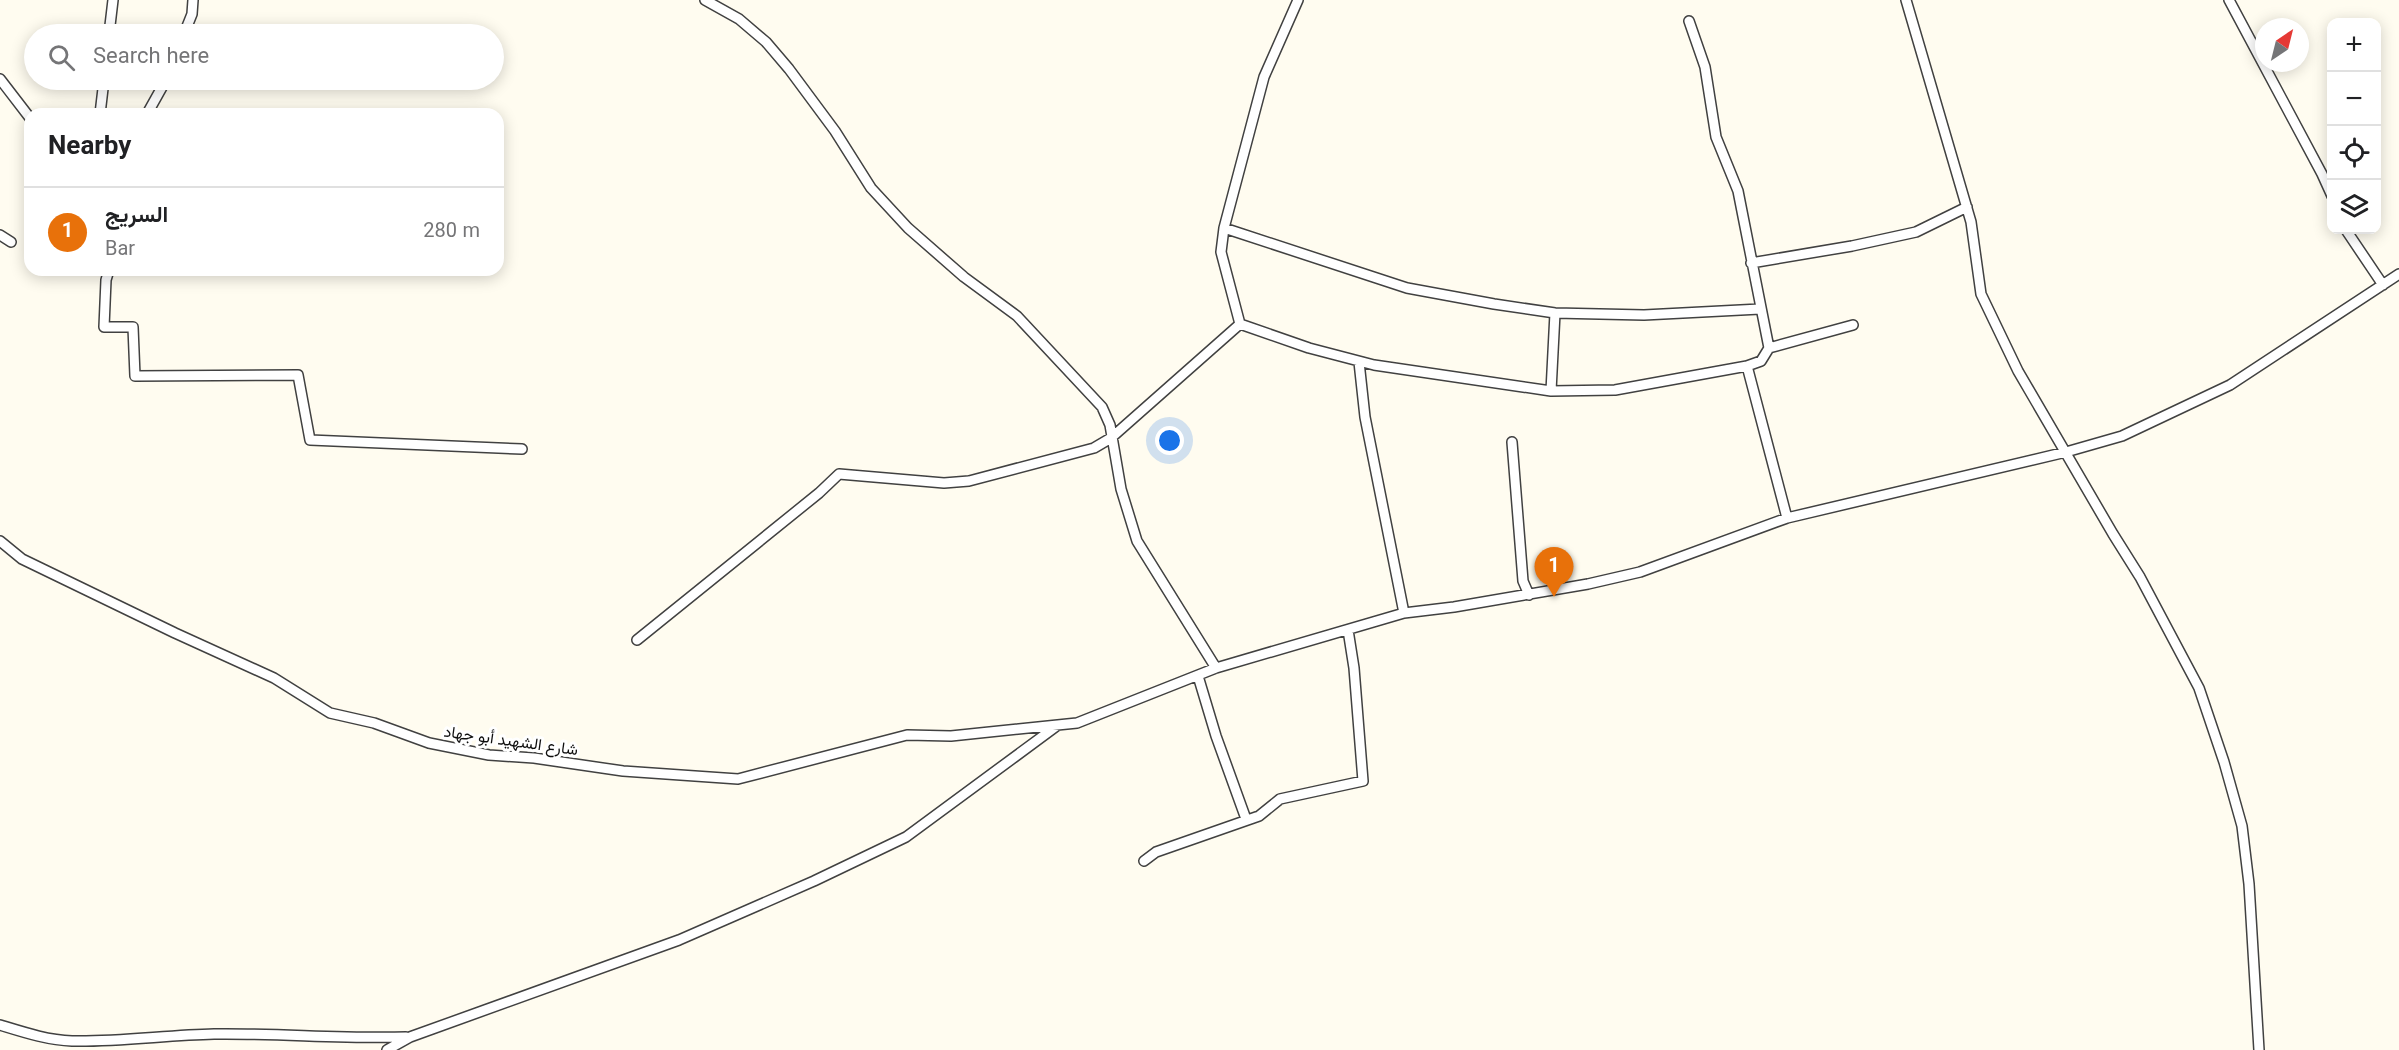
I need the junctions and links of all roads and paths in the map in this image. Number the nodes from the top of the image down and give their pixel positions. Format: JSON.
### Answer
{"nodes":[{"id":1,"x":113,"y":0,"type":"edge"},
{"id":2,"x":193,"y":0,"type":"edge"},
{"id":3,"x":705,"y":0,"type":"edge"},
{"id":4,"x":1298,"y":0,"type":"edge"},
{"id":5,"x":1906,"y":0,"type":"edge"},
{"id":6,"x":2229,"y":0,"type":"edge"},
{"id":7,"x":1689,"y":21,"type":"dead end"},
{"id":8,"x":110,"y":24,"type":"edge"},
{"id":9,"x":188,"y":24,"type":"edge"},
{"id":10,"x":0,"y":79,"type":"edge"},
{"id":11,"x":103,"y":90,"type":"edge"},
{"id":12,"x":160,"y":90,"type":"edge"},
{"id":13,"x":101,"y":108,"type":"edge"},
{"id":14,"x":150,"y":108,"type":"edge"},
{"id":15,"x":24,"y":110,"type":"edge"},
{"id":16,"x":2327,"y":186,"type":"edge"},
{"id":17,"x":1967,"y":207,"type":"junction"},
{"id":18,"x":1224,"y":228,"type":"junction"},
{"id":19,"x":2349,"y":234,"type":"edge"},
{"id":20,"x":0,"y":235,"type":"edge"},
{"id":21,"x":11,"y":242,"type":"dead end"},
{"id":22,"x":1751,"y":263,"type":"junction"},
{"id":23,"x":2399,"y":274,"type":"edge"},
{"id":24,"x":107,"y":276,"type":"edge"},
{"id":25,"x":2383,"y":285,"type":"junction"},
{"id":26,"x":1760,"y":309,"type":"junction"},
{"id":27,"x":1555,"y":313,"type":"junction"},
{"id":28,"x":1240,"y":324,"type":"junction"},
{"id":29,"x":1853,"y":325,"type":"dead end"},
{"id":30,"x":1769,"y":348,"type":"junction"},
{"id":31,"x":1359,"y":362,"type":"junction"},
{"id":32,"x":1748,"y":366,"type":"junction"},
{"id":33,"x":1551,"y":391,"type":"junction"},
{"id":34,"x":1112,"y":438,"type":"junction"},
{"id":35,"x":1512,"y":442,"type":"dead end"},
{"id":36,"x":522,"y":449,"type":"dead end"},
{"id":37,"x":2066,"y":452,"type":"junction"},
{"id":38,"x":1787,"y":518,"type":"junction"},
{"id":39,"x":0,"y":541,"type":"edge"},
{"id":40,"x":1529,"y":595,"type":"junction"},
{"id":41,"x":1404,"y":613,"type":"junction"},
{"id":42,"x":1348,"y":630,"type":"junction"},
{"id":43,"x":638,"y":640,"type":"dead end"},
{"id":44,"x":1216,"y":668,"type":"junction"},
{"id":45,"x":1198,"y":676,"type":"junction"},
{"id":46,"x":1060,"y":724,"type":"junction"},
{"id":47,"x":1246,"y":819,"type":"junction"},
{"id":48,"x":1144,"y":861,"type":"dead end"},
{"id":49,"x":0,"y":1025,"type":"edge"},
{"id":50,"x":410,"y":1037,"type":"junction"},
{"id":51,"x":71,"y":1045,"type":"edge"},
{"id":52,"x":387,"y":1050,"type":"edge"},
{"id":53,"x":2259,"y":1050,"type":"edge"}],
"edges":[{"from":1,"to":8,"type":"street"},
{"from":2,"to":9,"type":"street"},
{"from":3,"to":34,"type":"street"},
{"from":4,"to":18,"type":"street"},
{"from":5,"to":17,"type":"street"},
{"from":6,"to":16,"type":"street"},
{"from":7,"to":22,"type":"street"},
{"from":10,"to":15,"type":"street"},
{"from":11,"to":13,"type":"street"},
{"from":12,"to":14,"type":"street"},
{"from":17,"to":22,"type":"street"},
{"from":17,"to":37,"type":"street"},
{"from":18,"to":27,"type":"street"},
{"from":18,"to":28,"type":"street"},
{"from":19,"to":25,"type":"street"},
{"from":20,"to":21,"type":"street"},
{"from":22,"to":26,"type":"street"},
{"from":23,"to":25,"type":"street","name":"شارع الشهيد أبو جهاد"},
{"from":24,"to":36,"type":"street"},
{"from":25,"to":37,"type":"street","name":"شارع الشهيد أبو جهاد"},
{"from":26,"to":27,"type":"street"},
{"from":26,"to":30,"type":"street"},
{"from":27,"to":33,"type":"street"},
{"from":28,"to":31,"type":"street"},
{"from":28,"to":34,"type":"street"},
{"from":29,"to":30,"type":"street"},
{"from":30,"to":32,"type":"street"},
{"from":31,"to":33,"type":"street"},
{"from":31,"to":41,"type":"street"},
{"from":32,"to":33,"type":"street"},
{"from":32,"to":38,"type":"street"},
{"from":34,"to":43,"type":"street"},
{"from":34,"to":44,"type":"street"},
{"from":35,"to":40,"type":"street"},
{"from":37,"to":38,"type":"street","name":"شارع الشهيد أبو جهاد"},
{"from":37,"to":53,"type":"street"},
{"from":38,"to":40,"type":"street","name":"شارع الشهيد أبو جهاد"},
{"from":39,"to":46,"type":"street","name":"شارع الشهيد أبو جهاد"},
{"from":40,"to":41,"type":"street","name":"شارع الشهيد أبو جهاد"},
{"from":41,"to":42,"type":"street","name":"شارع الشهيد أبو جهاد"},
{"from":42,"to":44,"type":"street","name":"شارع الشهيد أبو جهاد"},
{"from":42,"to":47,"type":"street"},
{"from":44,"to":45,"type":"street","name":"شارع الشهيد أبو جهاد"},
{"from":45,"to":46,"type":"street","name":"شارع الشهيد أبو جهاد"},
{"from":45,"to":47,"type":"street"},
{"from":46,"to":50,"type":"street"},
{"from":47,"to":48,"type":"street"},
{"from":49,"to":51,"type":"street"},
{"from":50,"to":51,"type":"street"},
{"from":50,"to":52,"type":"street"}]}
